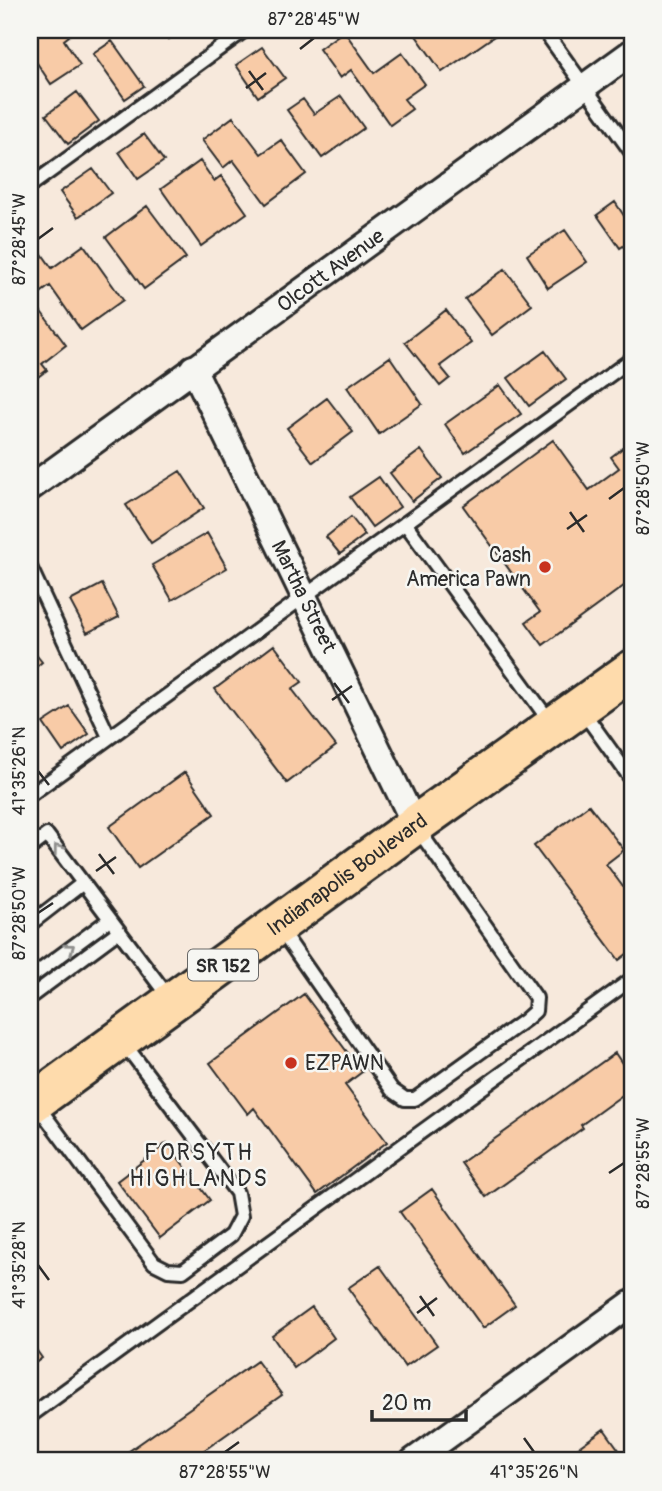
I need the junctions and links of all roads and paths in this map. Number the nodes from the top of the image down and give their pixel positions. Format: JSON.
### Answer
{"nodes":[{"id":1,"x":245,"y":30,"type":"edge"},
{"id":2,"x":544,"y":30,"type":"edge"},
{"id":3,"x":632,"y":52,"type":"edge"},
{"id":4,"x":585,"y":86,"type":"junction"},
{"id":5,"x":632,"y":153,"type":"edge"},
{"id":6,"x":30,"y":186,"type":"edge"},
{"id":7,"x":632,"y":359,"type":"edge"},
{"id":8,"x":193,"y":368,"type":"junction"},
{"id":9,"x":30,"y":488,"type":"edge"},
{"id":10,"x":405,"y":523,"type":"junction"},
{"id":11,"x":30,"y":567,"type":"edge"},
{"id":12,"x":304,"y":596,"type":"junction"},
{"id":13,"x":632,"y":670,"type":"edge"},
{"id":14,"x":566,"y":717,"type":"junction"},
{"id":15,"x":108,"y":737,"type":"junction"},
{"id":16,"x":632,"y":779,"type":"edge"},
{"id":17,"x":30,"y":795,"type":"edge"},
{"id":18,"x":415,"y":825,"type":"junction"},
{"id":19,"x":30,"y":848,"type":"edge"},
{"id":20,"x":83,"y":883,"type":"junction"},
{"id":21,"x":110,"y":919,"type":"junction"},
{"id":22,"x":30,"y":924,"type":"edge"},
{"id":23,"x":277,"y":925,"type":"junction"},
{"id":24,"x":120,"y":932,"type":"junction"},
{"id":25,"x":30,"y":978,"type":"edge"},
{"id":26,"x":632,"y":979,"type":"edge"},
{"id":27,"x":30,"y":997,"type":"edge"},
{"id":28,"x":173,"y":1002,"type":"junction"},
{"id":29,"x":121,"y":1039,"type":"junction"},
{"id":30,"x":32,"y":1104,"type":"edge"},
{"id":31,"x":632,"y":1303,"type":"edge"},
{"id":32,"x":30,"y":1416,"type":"edge"},
{"id":33,"x":413,"y":1461,"type":"edge"}],
"edges":[{"from":1,"to":6,"type":"lane"},
{"from":2,"to":4,"type":"lane"},
{"from":3,"to":4,"type":"street","name":"Olcott Avenue"},
{"from":4,"to":5,"type":"lane"},
{"from":4,"to":8,"type":"street","name":"Olcott Avenue"},
{"from":7,"to":10,"type":"lane"},
{"from":8,"to":9,"type":"street","name":"Olcott Avenue"},
{"from":8,"to":12,"type":"street","name":"Martha Street"},
{"from":10,"to":12,"type":"lane"},
{"from":10,"to":14,"type":"lane"},
{"from":11,"to":15,"type":"lane"},
{"from":12,"to":15,"type":"lane"},
{"from":12,"to":18,"type":"street","name":"Martha Street"},
{"from":13,"to":14,"type":"main road","name":"Indianapolis Boulevard","number":"SR 152"},
{"from":14,"to":16,"type":"lane"},
{"from":14,"to":18,"type":"main road","name":"Indianapolis Boulevard","number":"SR 152"},
{"from":15,"to":17,"type":"lane"},
{"from":18,"to":23,"type":"main road","name":"Indianapolis Boulevard","number":"SR 152"},
{"from":18,"to":23,"type":"lane"},
{"from":20,"to":19,"type":"lane","one_way":true},
{"from":20,"to":21,"type":"lane"},
{"from":20,"to":22,"type":"lane"},
{"from":21,"to":24,"type":"lane"},
{"from":25,"to":21,"type":"lane","one_way":true},
{"from":23,"to":28,"type":"main road","name":"Indianapolis Boulevard","number":"SR 152"},
{"from":24,"to":27,"type":"lane"},
{"from":24,"to":28,"type":"lane"},
{"from":26,"to":32,"type":"lane"},
{"from":28,"to":29,"type":"main road","name":"Indianapolis Boulevard","number":"SR 152"},
{"from":29,"to":30,"type":"main road","name":"Indianapolis Boulevard","number":"SR 152"},
{"from":29,"to":30,"type":"lane"},
{"from":31,"to":33,"type":"street"}]}
